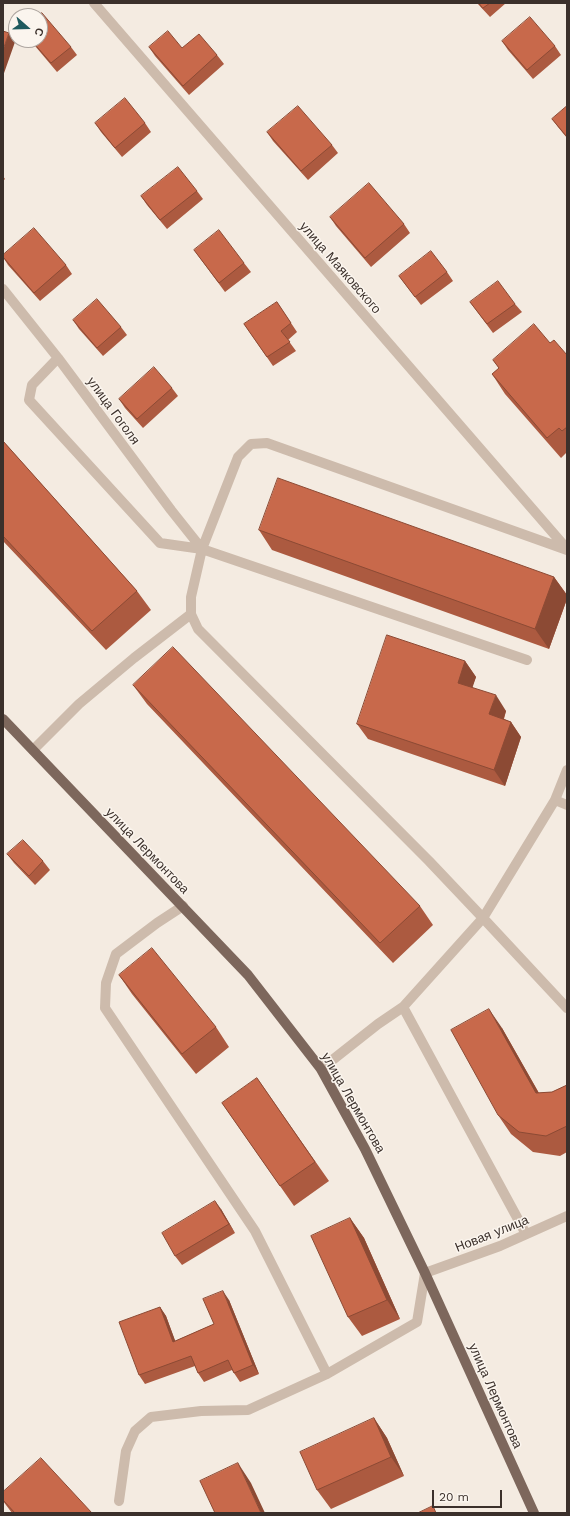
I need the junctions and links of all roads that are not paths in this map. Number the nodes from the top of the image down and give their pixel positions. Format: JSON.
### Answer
{"nodes":[{"id":1,"x":94,"y":3,"type":"edge"},
{"id":2,"x":3,"y":289,"type":"edge"},
{"id":3,"x":58,"y":358,"type":"junction"},
{"id":4,"x":202,"y":549,"type":"junction"},
{"id":5,"x":567,"y":549,"type":"edge"},
{"id":6,"x":191,"y":614,"type":"junction"},
{"id":7,"x":527,"y":660,"type":"dead end"},
{"id":8,"x":3,"y":718,"type":"edge"},
{"id":9,"x":33,"y":750,"type":"junction"},
{"id":10,"x":567,"y":770,"type":"edge"},
{"id":11,"x":555,"y":800,"type":"junction"},
{"id":12,"x":567,"y":805,"type":"edge"},
{"id":13,"x":183,"y":906,"type":"junction"},
{"id":14,"x":483,"y":918,"type":"junction"},
{"id":15,"x":403,"y":1007,"type":"junction"},
{"id":16,"x":567,"y":1008,"type":"edge"},
{"id":17,"x":321,"y":1069,"type":"junction"},
{"id":18,"x":567,"y":1216,"type":"edge"},
{"id":19,"x":526,"y":1234,"type":"junction"},
{"id":20,"x":425,"y":1273,"type":"junction"},
{"id":21,"x":327,"y":1374,"type":"junction"},
{"id":22,"x":119,"y":1501,"type":"dead end"},
{"id":23,"x":534,"y":1513,"type":"edge"}],
"edges":[{"from":1,"to":5,"type":"street","name":"улица Маяковского"},
{"from":2,"to":3,"type":"street","name":"улица Гоголя"},
{"from":3,"to":4,"type":"street","name":"улица Гоголя"},
{"from":3,"to":4,"type":"street"},
{"from":4,"to":5,"type":"street"},
{"from":4,"to":6,"type":"street"},
{"from":4,"to":7,"type":"street"},
{"from":6,"to":9,"type":"street"},
{"from":6,"to":14,"type":"street"},
{"from":8,"to":9,"type":"main road","name":"улица Лермонтова"},
{"from":9,"to":13,"type":"main road","name":"улица Лермонтова"},
{"from":10,"to":11,"type":"street"},
{"from":11,"to":12,"type":"street"},
{"from":11,"to":14,"type":"street"},
{"from":13,"to":17,"type":"main road","name":"улица Лермонтова"},
{"from":13,"to":21,"type":"street"},
{"from":14,"to":15,"type":"street"},
{"from":14,"to":16,"type":"street"},
{"from":15,"to":17,"type":"street"},
{"from":15,"to":19,"type":"street"},
{"from":17,"to":20,"type":"main road","name":"улица Лермонтова"},
{"from":18,"to":19,"type":"street","name":"Новая улица"},
{"from":19,"to":20,"type":"street","name":"Новая улица"},
{"from":20,"to":21,"type":"street"},
{"from":20,"to":23,"type":"main road","name":"улица Лермонтова"},
{"from":21,"to":22,"type":"street"}]}
